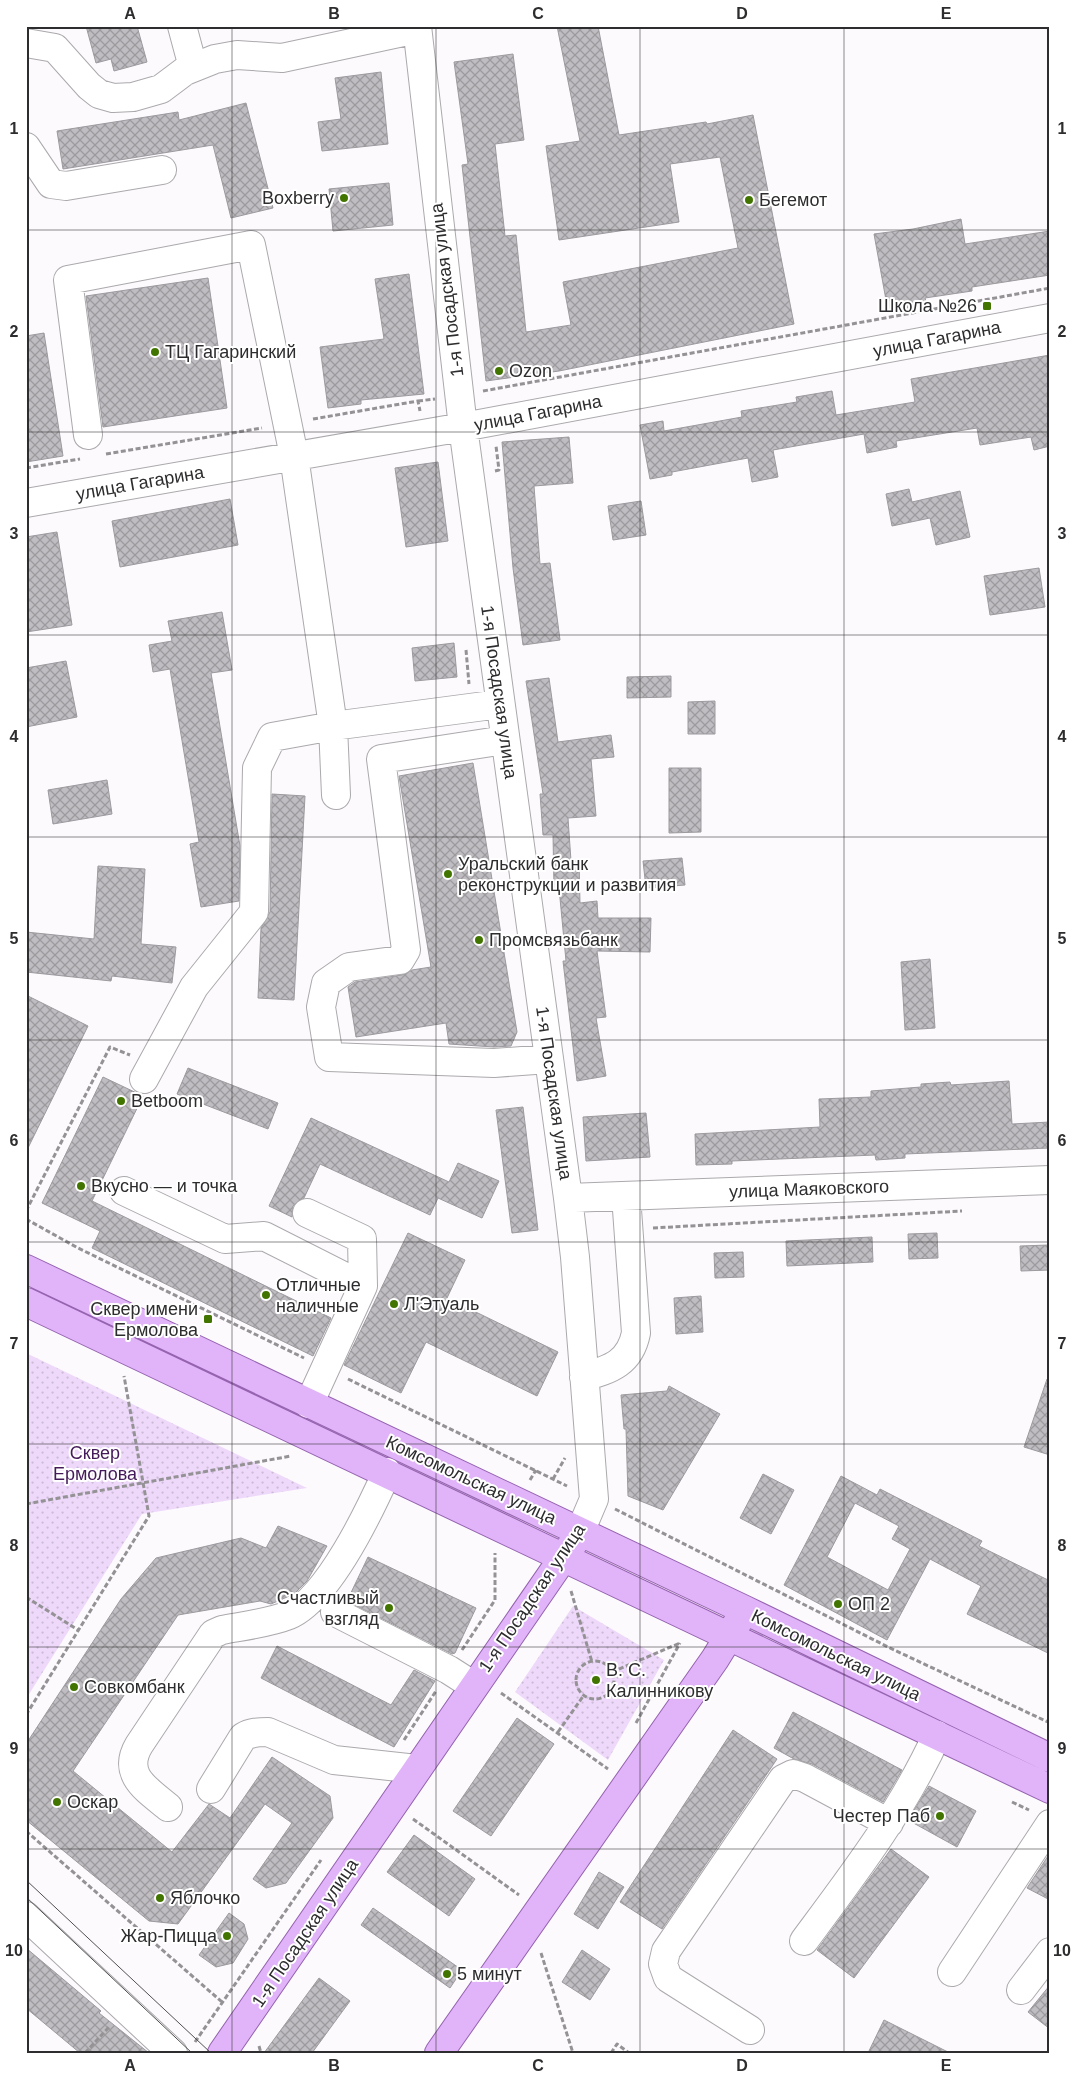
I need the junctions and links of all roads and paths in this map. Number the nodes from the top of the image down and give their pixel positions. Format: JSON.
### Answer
{"nodes":[{"id":1,"x":182,"y":26,"type":"edge"},
{"id":2,"x":417,"y":28,"type":"edge"},
{"id":3,"x":26,"y":43,"type":"edge"},
{"id":4,"x":193,"y":67,"type":"junction"},
{"id":5,"x":26,"y":147,"type":"edge"},
{"id":6,"x":162,"y":170,"type":"dead end"},
{"id":7,"x":1050,"y":288,"type":"edge"},
{"id":8,"x":1050,"y":318,"type":"edge"},
{"id":9,"x":459,"y":395,"type":"junction"},
{"id":10,"x":418,"y":402,"type":"junction"},
{"id":11,"x":287,"y":423,"type":"junction"},
{"id":12,"x":462,"y":427,"type":"junction"},
{"id":13,"x":423,"y":434,"type":"junction"},
{"id":14,"x":92,"y":449,"type":"junction"},
{"id":15,"x":294,"y":456,"type":"junction"},
{"id":16,"x":26,"y":468,"type":"edge"},
{"id":17,"x":26,"y":503,"type":"edge"},
{"id":18,"x":464,"y":641,"type":"dead end"},
{"id":19,"x":500,"y":704,"type":"junction"},
{"id":20,"x":472,"y":708,"type":"junction"},
{"id":21,"x":333,"y":726,"type":"junction"},
{"id":22,"x":505,"y":740,"type":"junction"},
{"id":23,"x":336,"y":795,"type":"dead end"},
{"id":24,"x":549,"y":1059,"type":"junction"},
{"id":25,"x":148,"y":1072,"type":"joint"},
{"id":26,"x":1050,"y":1180,"type":"edge"},
{"id":27,"x":124,"y":1191,"type":"dead end"},
{"id":28,"x":626,"y":1196,"type":"junction"},
{"id":29,"x":568,"y":1198,"type":"junction"},
{"id":30,"x":970,"y":1210,"type":"dead end"},
{"id":31,"x":26,"y":1211,"type":"edge"},
{"id":32,"x":307,"y":1213,"type":"dead end"},
{"id":33,"x":26,"y":1219,"type":"edge"},
{"id":34,"x":629,"y":1230,"type":"junction"},
{"id":35,"x":26,"y":1269,"type":"edge"},
{"id":36,"x":363,"y":1286,"type":"junction"},
{"id":37,"x":26,"y":1302,"type":"edge"},
{"id":38,"x":326,"y":1369,"type":"junction"},
{"id":39,"x":124,"y":1373,"type":"dead end"},
{"id":40,"x":584,"y":1377,"type":"junction"},
{"id":41,"x":309,"y":1404,"type":"junction"},
{"id":42,"x":568,"y":1454,"type":"dead end"},
{"id":43,"x":294,"y":1456,"type":"dead end"},
{"id":44,"x":387,"y":1472,"type":"junction"},
{"id":45,"x":554,"y":1479,"type":"junction"},
{"id":46,"x":143,"y":1483,"type":"junction"},
{"id":47,"x":605,"y":1500,"type":"junction"},
{"id":48,"x":26,"y":1504,"type":"edge"},
{"id":49,"x":618,"y":1510,"type":"junction"},
{"id":50,"x":580,"y":1532,"type":"junction"},
{"id":51,"x":563,"y":1557,"type":"junction"},
{"id":52,"x":571,"y":1591,"type":"dead end"},
{"id":53,"x":26,"y":1597,"type":"edge"},
{"id":54,"x":745,"y":1610,"type":"junction"},
{"id":55,"x":335,"y":1612,"type":"dead end"},
{"id":56,"x":78,"y":1630,"type":"junction"},
{"id":57,"x":729,"y":1635,"type":"junction"},
{"id":58,"x":680,"y":1643,"type":"dead end"},
{"id":59,"x":592,"y":1662,"type":"junction"},
{"id":60,"x":612,"y":1672,"type":"junction"},
{"id":61,"x":474,"y":1686,"type":"junction"},
{"id":62,"x":501,"y":1692,"type":"dead end"},
{"id":63,"x":584,"y":1695,"type":"junction"},
{"id":64,"x":26,"y":1716,"type":"edge"},
{"id":65,"x":1050,"y":1724,"type":"edge"},
{"id":66,"x":558,"y":1732,"type":"junction"},
{"id":67,"x":937,"y":1735,"type":"junction"},
{"id":68,"x":1050,"y":1758,"type":"edge"},
{"id":69,"x":416,"y":1769,"type":"junction"},
{"id":70,"x":611,"y":1771,"type":"dead end"},
{"id":71,"x":211,"y":1789,"type":"dead end"},
{"id":72,"x":1050,"y":1789,"type":"edge"},
{"id":73,"x":168,"y":1807,"type":"dead end"},
{"id":74,"x":413,"y":1819,"type":"dead end"},
{"id":75,"x":889,"y":1823,"type":"junction"},
{"id":76,"x":1050,"y":1824,"type":"edge"},
{"id":77,"x":26,"y":1831,"type":"edge"},
{"id":78,"x":522,"y":1897,"type":"dead end"},
{"id":79,"x":26,"y":1916,"type":"edge"},
{"id":80,"x":804,"y":1941,"type":"dead end"},
{"id":81,"x":539,"y":1950,"type":"dead end"},
{"id":82,"x":1050,"y":1952,"type":"edge"},
{"id":83,"x":952,"y":1972,"type":"dead end"},
{"id":84,"x":1021,"y":1990,"type":"dead end"},
{"id":85,"x":113,"y":2022,"type":"dead end"},
{"id":86,"x":244,"y":2022,"type":"junction"},
{"id":87,"x":750,"y":2030,"type":"dead end"},
{"id":88,"x":85,"y":2053,"type":"edge"},
{"id":89,"x":173,"y":2053,"type":"edge"},
{"id":90,"x":222,"y":2053,"type":"edge"},
{"id":91,"x":261,"y":2053,"type":"edge"},
{"id":92,"x":439,"y":2053,"type":"edge"},
{"id":93,"x":572,"y":2053,"type":"edge"},
{"id":94,"x":611,"y":2053,"type":"edge"},
{"id":95,"x":629,"y":2053,"type":"edge"}],
"edges":[{"from":1,"to":4,"type":"street"},
{"from":2,"to":4,"type":"street"},
{"from":2,"to":9,"type":"street","name":"1-я Посадская улица"},
{"from":3,"to":4,"type":"street"},
{"from":5,"to":6,"type":"street"},
{"from":7,"to":9,"type":"path"},
{"from":8,"to":12,"type":"street","name":"улица Гагарина"},
{"from":9,"to":10,"type":"path"},
{"from":9,"to":12,"type":"street","name":"1-я Посадская улица"},
{"from":10,"to":11,"type":"path"},
{"from":10,"to":13,"type":"path"},
{"from":11,"to":14,"type":"path"},
{"from":11,"to":14,"type":"street"},
{"from":11,"to":15,"type":"street"},
{"from":12,"to":13,"type":"street","name":"улица Гагарина"},
{"from":12,"to":19,"type":"street","name":"1-я Посадская улица"},
{"from":13,"to":15,"type":"street","name":"улица Гагарина"},
{"from":14,"to":16,"type":"path"},
{"from":15,"to":17,"type":"street","name":"улица Гагарина"},
{"from":15,"to":21,"type":"street"},
{"from":18,"to":20,"type":"path"},
{"from":19,"to":20,"type":"street"},
{"from":19,"to":22,"type":"street","name":"1-я Посадская улица"},
{"from":20,"to":21,"type":"street"},
{"from":21,"to":23,"type":"street"},
{"from":21,"to":25,"type":"street"},
{"from":22,"to":24,"type":"street","name":"1-я Посадская улица"},
{"from":22,"to":24,"type":"street"},
{"from":24,"to":29,"type":"street","name":"1-я Посадская улица"},
{"from":25,"to":31,"type":"path"},
{"from":26,"to":28,"type":"street","name":"улица Маяковского"},
{"from":27,"to":36,"type":"street"},
{"from":28,"to":29,"type":"street","name":"улица Маяковского"},
{"from":28,"to":34,"type":"street"},
{"from":29,"to":40,"type":"street","name":"1-я Посадская улица"},
{"from":30,"to":34,"type":"path"},
{"from":32,"to":36,"type":"street"},
{"from":33,"to":38,"type":"path"},
{"from":34,"to":40,"type":"street"},
{"from":35,"to":41,"type":"main road","name":"Комсомольская улица"},
{"from":36,"to":38,"type":"street"},
{"from":37,"to":44,"type":"main road","name":"Комсомольская улица"},
{"from":38,"to":41,"type":"street"},
{"from":38,"to":45,"type":"path"},
{"from":39,"to":46,"type":"path"},
{"from":40,"to":47,"type":"street","name":"1-я Посадская улица"},
{"from":41,"to":50,"type":"main road","name":"Комсомольская улица"},
{"from":42,"to":45,"type":"path"},
{"from":43,"to":46,"type":"path"},
{"from":44,"to":51,"type":"main road","name":"Комсомольская улица"},
{"from":44,"to":73,"type":"street"},
{"from":45,"to":47,"type":"path"},
{"from":46,"to":48,"type":"path"},
{"from":46,"to":56,"type":"path"},
{"from":47,"to":49,"type":"path"},
{"from":47,"to":49,"type":"path"},
{"from":47,"to":50,"type":"street","name":"1-я Посадская улица"},
{"from":49,"to":65,"type":"path"},
{"from":50,"to":51,"type":"main road","name":"1-я Посадская улица"},
{"from":50,"to":54,"type":"main road","name":"Комсомольская улица"},
{"from":51,"to":57,"type":"main road","name":"Комсомольская улица"},
{"from":51,"to":61,"type":"main road","name":"1-я Посадская улица"},
{"from":52,"to":59,"type":"path"},
{"from":53,"to":56,"type":"path"},
{"from":54,"to":57,"type":"main road"},
{"from":54,"to":68,"type":"main road","name":"Комсомольская улица"},
{"from":55,"to":61,"type":"street"},
{"from":56,"to":64,"type":"path"},
{"from":57,"to":67,"type":"main road","name":"Комсомольская улица"},
{"from":57,"to":92,"type":"main road"},
{"from":58,"to":60,"type":"path"},
{"from":59,"to":60,"type":"path"},
{"from":59,"to":63,"type":"path"},
{"from":60,"to":63,"type":"path"},
{"from":61,"to":69,"type":"main road","name":"1-я Посадская улица"},
{"from":62,"to":66,"type":"path"},
{"from":63,"to":66,"type":"path"},
{"from":66,"to":70,"type":"path"},
{"from":67,"to":72,"type":"main road","name":"Комсомольская улица"},
{"from":67,"to":75,"type":"street"},
{"from":69,"to":71,"type":"street"},
{"from":69,"to":86,"type":"main road","name":"1-я Посадская улица"},
{"from":74,"to":78,"type":"path"},
{"from":75,"to":80,"type":"street"},
{"from":75,"to":87,"type":"street"},
{"from":76,"to":83,"type":"street"},
{"from":77,"to":86,"type":"path"},
{"from":79,"to":89,"type":"street"},
{"from":81,"to":93,"type":"path"},
{"from":82,"to":84,"type":"street"},
{"from":85,"to":88,"type":"path"},
{"from":86,"to":90,"type":"main road","name":"1-я Посадская улица"},
{"from":86,"to":91,"type":"path"},
{"from":94,"to":95,"type":"path"}]}
